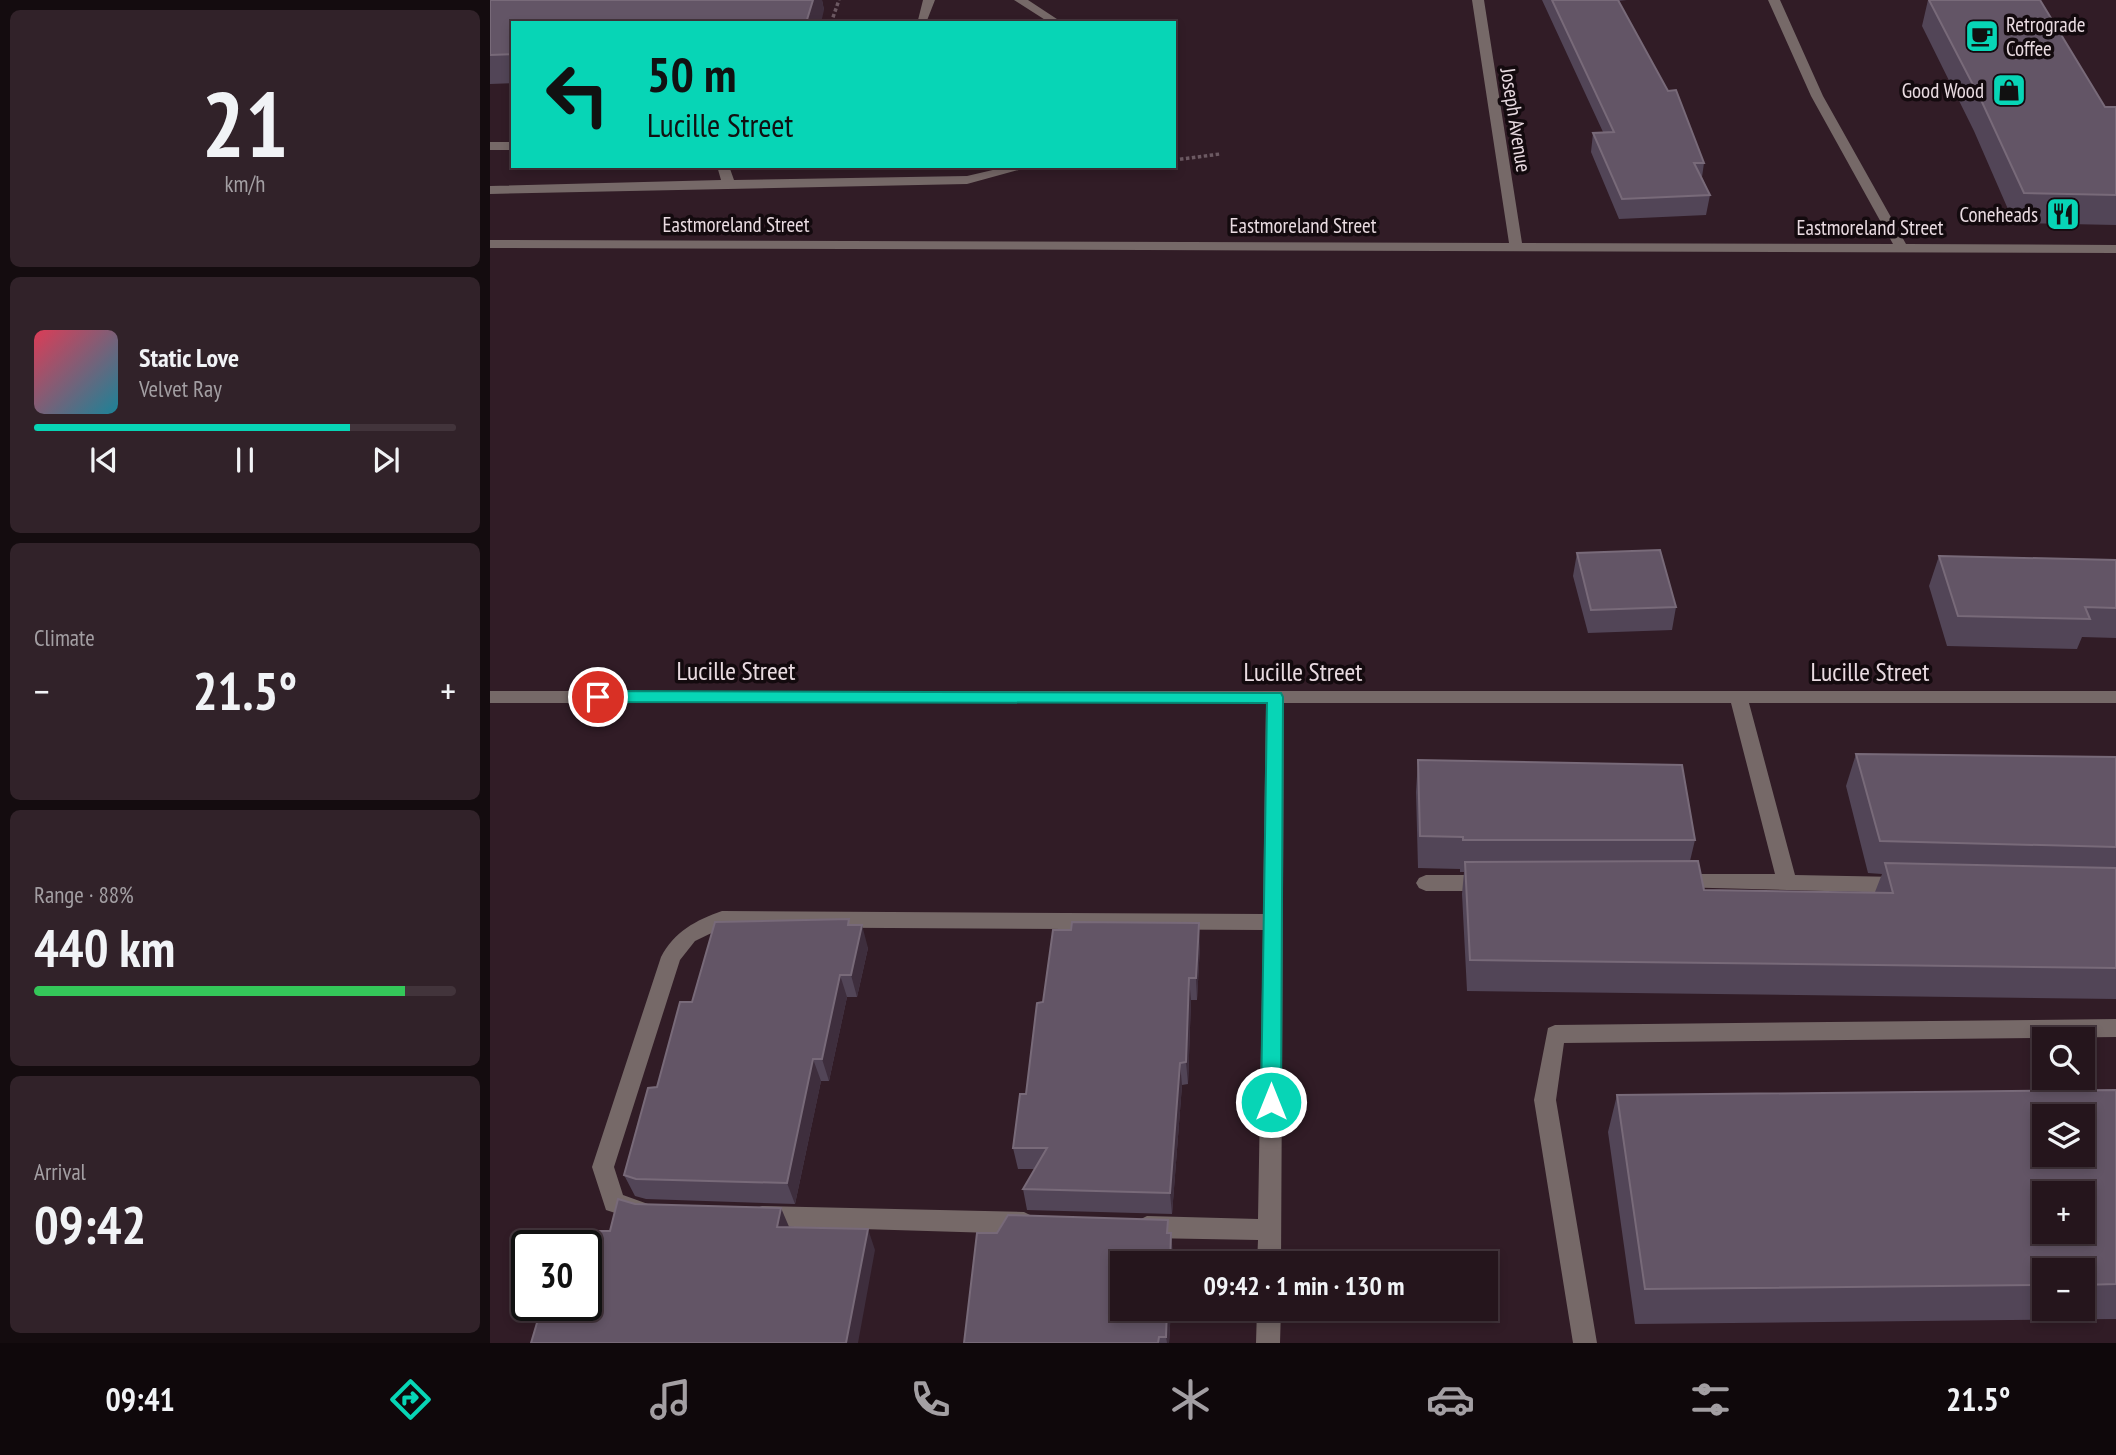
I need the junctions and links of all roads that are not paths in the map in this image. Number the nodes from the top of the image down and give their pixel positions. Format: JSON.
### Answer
{"nodes":[{"id":1,"x":929,"y":0,"type":"edge"},
{"id":2,"x":1020,"y":0,"type":"edge"},
{"id":3,"x":1478,"y":0,"type":"edge"},
{"id":4,"x":1773,"y":0,"type":"edge"},
{"id":5,"x":924,"y":20,"type":"dead end"},
{"id":6,"x":1055,"y":21,"type":"edge"},
{"id":7,"x":490,"y":146,"type":"edge"},
{"id":8,"x":511,"y":146,"type":"edge"},
{"id":9,"x":724,"y":168,"type":"edge"},
{"id":10,"x":1018,"y":168,"type":"edge"},
{"id":11,"x":729,"y":184,"type":"junction"},
{"id":12,"x":490,"y":190,"type":"edge"},
{"id":13,"x":490,"y":244,"type":"edge"},
{"id":14,"x":1516,"y":247,"type":"junction"},
{"id":15,"x":1902,"y":248,"type":"junction"},
{"id":16,"x":2116,"y":250,"type":"edge"},
{"id":17,"x":490,"y":697,"type":"edge"},
{"id":18,"x":1275,"y":697,"type":"junction"},
{"id":19,"x":1738,"y":697,"type":"junction"},
{"id":20,"x":2116,"y":697,"type":"edge"},
{"id":21,"x":1662,"y":882,"type":"edge"},
{"id":22,"x":1787,"y":882,"type":"junction"},
{"id":23,"x":1426,"y":883,"type":"dead end"},
{"id":24,"x":1509,"y":883,"type":"edge"},
{"id":25,"x":1924,"y":886,"type":"edge"},
{"id":26,"x":1273,"y":922,"type":"junction"},
{"id":27,"x":2116,"y":1028,"type":"edge"},
{"id":28,"x":660,"y":1213,"type":"edge"},
{"id":29,"x":743,"y":1215,"type":"edge"},
{"id":30,"x":1048,"y":1224,"type":"edge"},
{"id":31,"x":1131,"y":1226,"type":"edge"},
{"id":32,"x":1269,"y":1230,"type":"junction"},
{"id":33,"x":1269,"y":1251,"type":"edge"},
{"id":34,"x":1269,"y":1321,"type":"edge"},
{"id":35,"x":1268,"y":1343,"type":"edge"},
{"id":36,"x":1585,"y":1343,"type":"edge"}],
"edges":[{"from":1,"to":5,"type":"street"},
{"from":2,"to":6,"type":"street"},
{"from":3,"to":14,"type":"street","name":"Joseph Avenue"},
{"from":4,"to":15,"type":"street"},
{"from":7,"to":8,"type":"street"},
{"from":9,"to":11,"type":"street"},
{"from":10,"to":11,"type":"street"},
{"from":11,"to":12,"type":"street"},
{"from":13,"to":14,"type":"street","name":"Eastmoreland Street"},
{"from":14,"to":15,"type":"street","name":"Eastmoreland Street"},
{"from":15,"to":16,"type":"street","name":"Eastmoreland Street"},
{"from":17,"to":18,"type":"street","name":"Lucille Street"},
{"from":18,"to":19,"type":"street","name":"Lucille Street"},
{"from":18,"to":26,"type":"street"},
{"from":19,"to":20,"type":"street","name":"Lucille Street"},
{"from":19,"to":22,"type":"street"},
{"from":21,"to":22,"type":"street"},
{"from":22,"to":25,"type":"street"},
{"from":23,"to":24,"type":"street"},
{"from":26,"to":28,"type":"street"},
{"from":26,"to":32,"type":"street"},
{"from":27,"to":36,"type":"street"},
{"from":29,"to":30,"type":"street"},
{"from":31,"to":32,"type":"street"},
{"from":32,"to":33,"type":"street"},
{"from":34,"to":35,"type":"street"}]}
